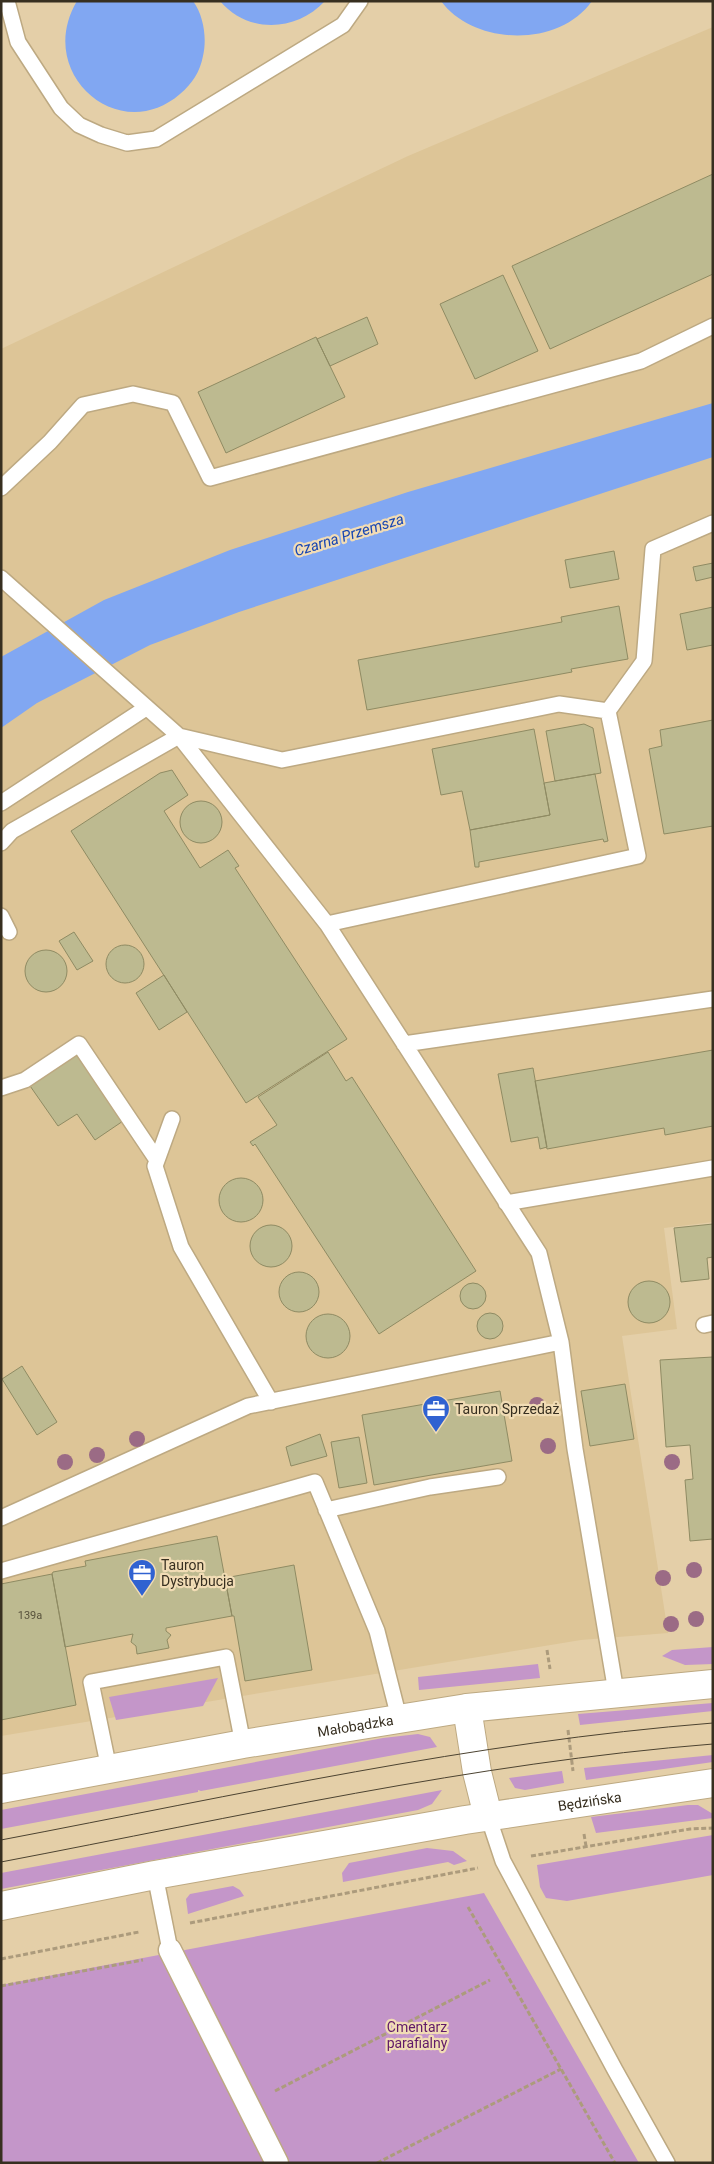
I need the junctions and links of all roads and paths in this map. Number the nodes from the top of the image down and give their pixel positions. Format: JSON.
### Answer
{"nodes":[{"id":1,"x":7,"y":1,"type":"edge"},
{"id":2,"x":360,"y":1,"type":"edge"},
{"id":3,"x":713,"y":326,"type":"edge"},
{"id":4,"x":1,"y":488,"type":"edge"},
{"id":5,"x":713,"y":523,"type":"edge"},
{"id":6,"x":1,"y":578,"type":"edge"},
{"id":7,"x":146,"y":708,"type":"junction"},
{"id":8,"x":608,"y":711,"type":"junction"},
{"id":9,"x":179,"y":736,"type":"junction"},
{"id":10,"x":1,"y":803,"type":"edge"},
{"id":11,"x":1,"y":842,"type":"edge"},
{"id":12,"x":1,"y":916,"type":"edge"},
{"id":13,"x":327,"y":924,"type":"junction"},
{"id":14,"x":9,"y":932,"type":"dead end"},
{"id":15,"x":713,"y":999,"type":"edge"},
{"id":16,"x":404,"y":1044,"type":"junction"},
{"id":17,"x":1,"y":1088,"type":"edge"},
{"id":18,"x":172,"y":1119,"type":"dead end"},
{"id":19,"x":157,"y":1160,"type":"junction"},
{"id":20,"x":713,"y":1168,"type":"edge"},
{"id":21,"x":506,"y":1203,"type":"junction"},
{"id":22,"x":561,"y":1342,"type":"junction"},
{"id":23,"x":271,"y":1402,"type":"junction"},
{"id":24,"x":498,"y":1477,"type":"dead end"},
{"id":25,"x":326,"y":1510,"type":"junction"},
{"id":26,"x":1,"y":1518,"type":"edge"},
{"id":27,"x":1,"y":1571,"type":"edge"},
{"id":28,"x":546,"y":1650,"type":"dead end"},
{"id":29,"x":551,"y":1677,"type":"dead end"},
{"id":30,"x":713,"y":1684,"type":"edge"},
{"id":31,"x":616,"y":1692,"type":"junction"},
{"id":32,"x":467,"y":1708,"type":"junction"},
{"id":33,"x":400,"y":1718,"type":"junction"},
{"id":34,"x":567,"y":1722,"type":"dead end"},
{"id":35,"x":243,"y":1744,"type":"junction"},
{"id":36,"x":109,"y":1769,"type":"junction"},
{"id":37,"x":573,"y":1774,"type":"dead end"},
{"id":38,"x":713,"y":1783,"type":"edge"},
{"id":39,"x":1,"y":1789,"type":"edge"},
{"id":40,"x":476,"y":1818,"type":"junction"},
{"id":41,"x":713,"y":1828,"type":"edge"},
{"id":42,"x":503,"y":1861,"type":"junction"},
{"id":43,"x":156,"y":1875,"type":"junction"},
{"id":44,"x":1,"y":1906,"type":"edge"},
{"id":45,"x":468,"y":1907,"type":"dead end"},
{"id":46,"x":165,"y":1927,"type":"junction"},
{"id":47,"x":171,"y":1953,"type":"junction"},
{"id":48,"x":1,"y":1959,"type":"edge"},
{"id":49,"x":490,"y":1980,"type":"dead end"},
{"id":50,"x":1,"y":1986,"type":"edge"},
{"id":51,"x":562,"y":2069,"type":"junction"},
{"id":52,"x":248,"y":2105,"type":"junction"},
{"id":53,"x":277,"y":2163,"type":"edge"},
{"id":54,"x":377,"y":2163,"type":"edge"},
{"id":55,"x":615,"y":2163,"type":"edge"},
{"id":56,"x":667,"y":2163,"type":"edge"}],
"edges":[{"from":1,"to":2,"type":"lane"},
{"from":3,"to":4,"type":"lane"},
{"from":5,"to":8,"type":"lane"},
{"from":6,"to":7,"type":"lane"},
{"from":7,"to":9,"type":"lane"},
{"from":7,"to":10,"type":"lane"},
{"from":8,"to":9,"type":"lane"},
{"from":8,"to":13,"type":"lane"},
{"from":9,"to":11,"type":"lane"},
{"from":9,"to":13,"type":"lane"},
{"from":12,"to":14,"type":"lane"},
{"from":13,"to":16,"type":"lane"},
{"from":15,"to":16,"type":"lane"},
{"from":16,"to":21,"type":"lane"},
{"from":17,"to":19,"type":"lane"},
{"from":18,"to":19,"type":"lane"},
{"from":19,"to":23,"type":"lane"},
{"from":20,"to":21,"type":"lane"},
{"from":21,"to":22,"type":"lane"},
{"from":22,"to":23,"type":"lane"},
{"from":22,"to":31,"type":"lane"},
{"from":23,"to":26,"type":"lane"},
{"from":24,"to":25,"type":"lane"},
{"from":25,"to":27,"type":"lane"},
{"from":25,"to":33,"type":"lane"},
{"from":28,"to":29,"type":"path"},
{"from":30,"to":31,"type":"street","name":"Małobądzka"},
{"from":31,"to":32,"type":"street","name":"Małobądzka"},
{"from":32,"to":33,"type":"street","name":"Małobądzka"},
{"from":32,"to":40,"type":"street"},
{"from":33,"to":35,"type":"street","name":"Małobądzka"},
{"from":34,"to":37,"type":"path"},
{"from":35,"to":36,"type":"street","name":"Małobądzka"},
{"from":35,"to":36,"type":"lane"},
{"from":36,"to":39,"type":"street","name":"Małobądzka"},
{"from":38,"to":40,"type":"street","name":"Będzińska"},
{"from":40,"to":42,"type":"lane"},
{"from":40,"to":43,"type":"street"},
{"from":41,"to":42,"type":"path"},
{"from":42,"to":46,"type":"path"},
{"from":42,"to":56,"type":"lane"},
{"from":43,"to":44,"type":"street"},
{"from":43,"to":46,"type":"lane"},
{"from":45,"to":51,"type":"path"},
{"from":46,"to":47,"type":"lane"},
{"from":46,"to":48,"type":"path"},
{"from":47,"to":50,"type":"path"},
{"from":47,"to":52,"type":"street"},
{"from":49,"to":52,"type":"path"},
{"from":51,"to":54,"type":"path"},
{"from":51,"to":55,"type":"path"},
{"from":52,"to":53,"type":"street"}]}
